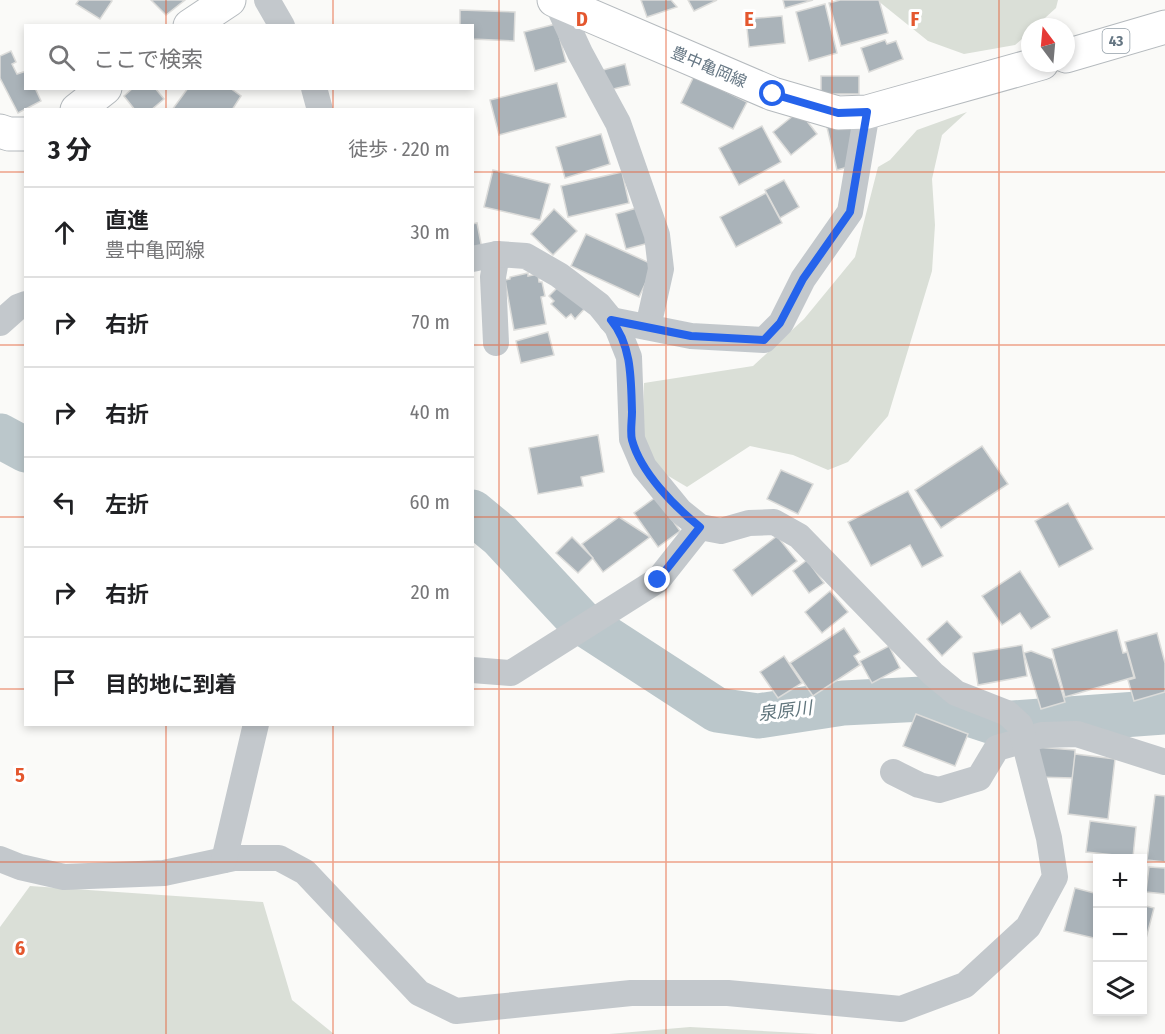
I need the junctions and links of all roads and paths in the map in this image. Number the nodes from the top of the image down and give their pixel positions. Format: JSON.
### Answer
{"nodes":[{"id":1,"x":229,"y":0,"type":"edge"},
{"id":2,"x":267,"y":0,"type":"edge"},
{"id":3,"x":555,"y":1,"type":"edge"},
{"id":4,"x":193,"y":24,"type":"edge"},
{"id":5,"x":281,"y":24,"type":"edge"},
{"id":6,"x":1165,"y":27,"type":"edge"},
{"id":7,"x":1075,"y":53,"type":"edge"},
{"id":8,"x":1021,"y":69,"type":"edge"},
{"id":9,"x":102,"y":90,"type":"edge"},
{"id":10,"x":315,"y":90,"type":"edge"},
{"id":11,"x":80,"y":108,"type":"edge"},
{"id":12,"x":319,"y":108,"type":"edge"},
{"id":13,"x":867,"y":112,"type":"junction"},
{"id":14,"x":484,"y":256,"type":"edge"},
{"id":15,"x":24,"y":305,"type":"edge"},
{"id":16,"x":611,"y":320,"type":"junction"},
{"id":17,"x":0,"y":323,"type":"edge"},
{"id":18,"x":648,"y":327,"type":"junction"},
{"id":19,"x":496,"y":344,"type":"dead end"},
{"id":20,"x":700,"y":527,"type":"junction"},
{"id":21,"x":474,"y":670,"type":"edge"},
{"id":22,"x":256,"y":726,"type":"edge"},
{"id":23,"x":1025,"y":740,"type":"junction"},
{"id":24,"x":1165,"y":762,"type":"edge"},
{"id":25,"x":893,"y":772,"type":"dead end"},
{"id":26,"x":0,"y":859,"type":"edge"},
{"id":27,"x":224,"y":861,"type":"junction"}],
"edges":[{"from":1,"to":4,"type":"main road"},
{"from":2,"to":5,"type":"street"},
{"from":3,"to":13,"type":"main road","name":"豊中亀岡線"},
{"from":3,"to":18,"type":"street"},
{"from":6,"to":7,"type":"main road","number":"43"},
{"from":8,"to":13,"type":"main road","name":"豊中亀岡線"},
{"from":9,"to":11,"type":"main road"},
{"from":10,"to":12,"type":"street"},
{"from":13,"to":18,"type":"street"},
{"from":14,"to":16,"type":"street"},
{"from":14,"to":19,"type":"street"},
{"from":15,"to":17,"type":"street"},
{"from":16,"to":18,"type":"street"},
{"from":16,"to":20,"type":"street"},
{"from":20,"to":21,"type":"street"},
{"from":20,"to":23,"type":"street"},
{"from":22,"to":27,"type":"street"},
{"from":23,"to":24,"type":"street"},
{"from":23,"to":25,"type":"street"},
{"from":23,"to":27,"type":"street"},
{"from":26,"to":27,"type":"street"}]}
